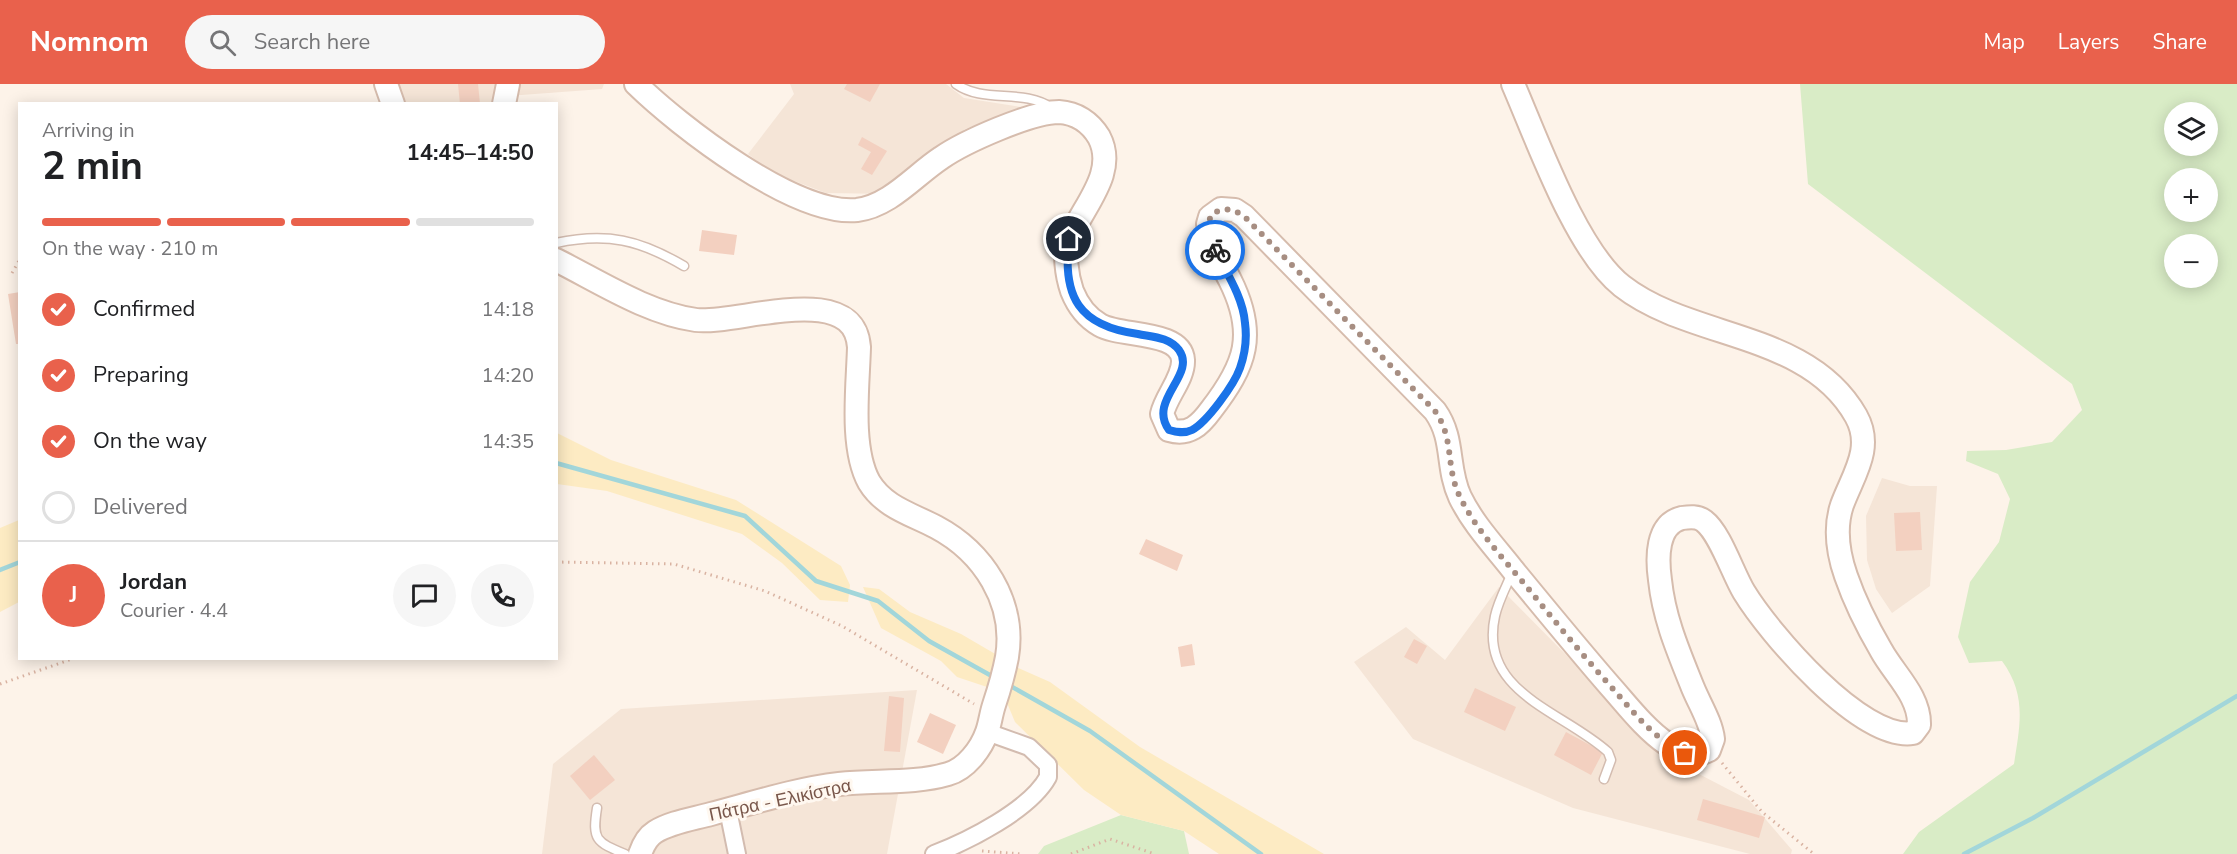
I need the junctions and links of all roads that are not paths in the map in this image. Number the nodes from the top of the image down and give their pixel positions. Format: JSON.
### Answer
{"nodes":[{"id":1,"x":386,"y":84,"type":"edge"},
{"id":2,"x":508,"y":84,"type":"edge"},
{"id":3,"x":636,"y":84,"type":"edge"},
{"id":4,"x":956,"y":84,"type":"edge"},
{"id":5,"x":1513,"y":84,"type":"edge"},
{"id":6,"x":392,"y":102,"type":"edge"},
{"id":7,"x":504,"y":102,"type":"edge"},
{"id":8,"x":1058,"y":112,"type":"junction"},
{"id":9,"x":558,"y":243,"type":"edge"},
{"id":10,"x":558,"y":261,"type":"edge"},
{"id":11,"x":684,"y":266,"type":"dead end"},
{"id":12,"x":1513,"y":570,"type":"junction"},
{"id":13,"x":992,"y":713,"type":"junction"},
{"id":14,"x":1604,"y":779,"type":"dead end"},
{"id":15,"x":597,"y":808,"type":"dead end"},
{"id":16,"x":728,"y":810,"type":"junction"},
{"id":17,"x":625,"y":854,"type":"edge"},
{"id":18,"x":640,"y":854,"type":"edge"},
{"id":19,"x":737,"y":854,"type":"edge"},
{"id":20,"x":934,"y":854,"type":"edge"}],
"edges":[{"from":1,"to":6,"type":"street"},
{"from":2,"to":7,"type":"street"},
{"from":3,"to":8,"type":"street"},
{"from":4,"to":8,"type":"lane"},
{"from":5,"to":12,"type":"street"},
{"from":8,"to":12,"type":"street"},
{"from":9,"to":11,"type":"lane"},
{"from":10,"to":13,"type":"street","name":"Πάτρα - Ελικίστρα"},
{"from":12,"to":14,"type":"lane"},
{"from":13,"to":16,"type":"street","name":"Πάτρα - Ελικίστρα"},
{"from":13,"to":20,"type":"street"},
{"from":15,"to":17,"type":"lane"},
{"from":16,"to":18,"type":"street","name":"Πάτρα - Ελικίστρα"},
{"from":16,"to":19,"type":"street"}]}
